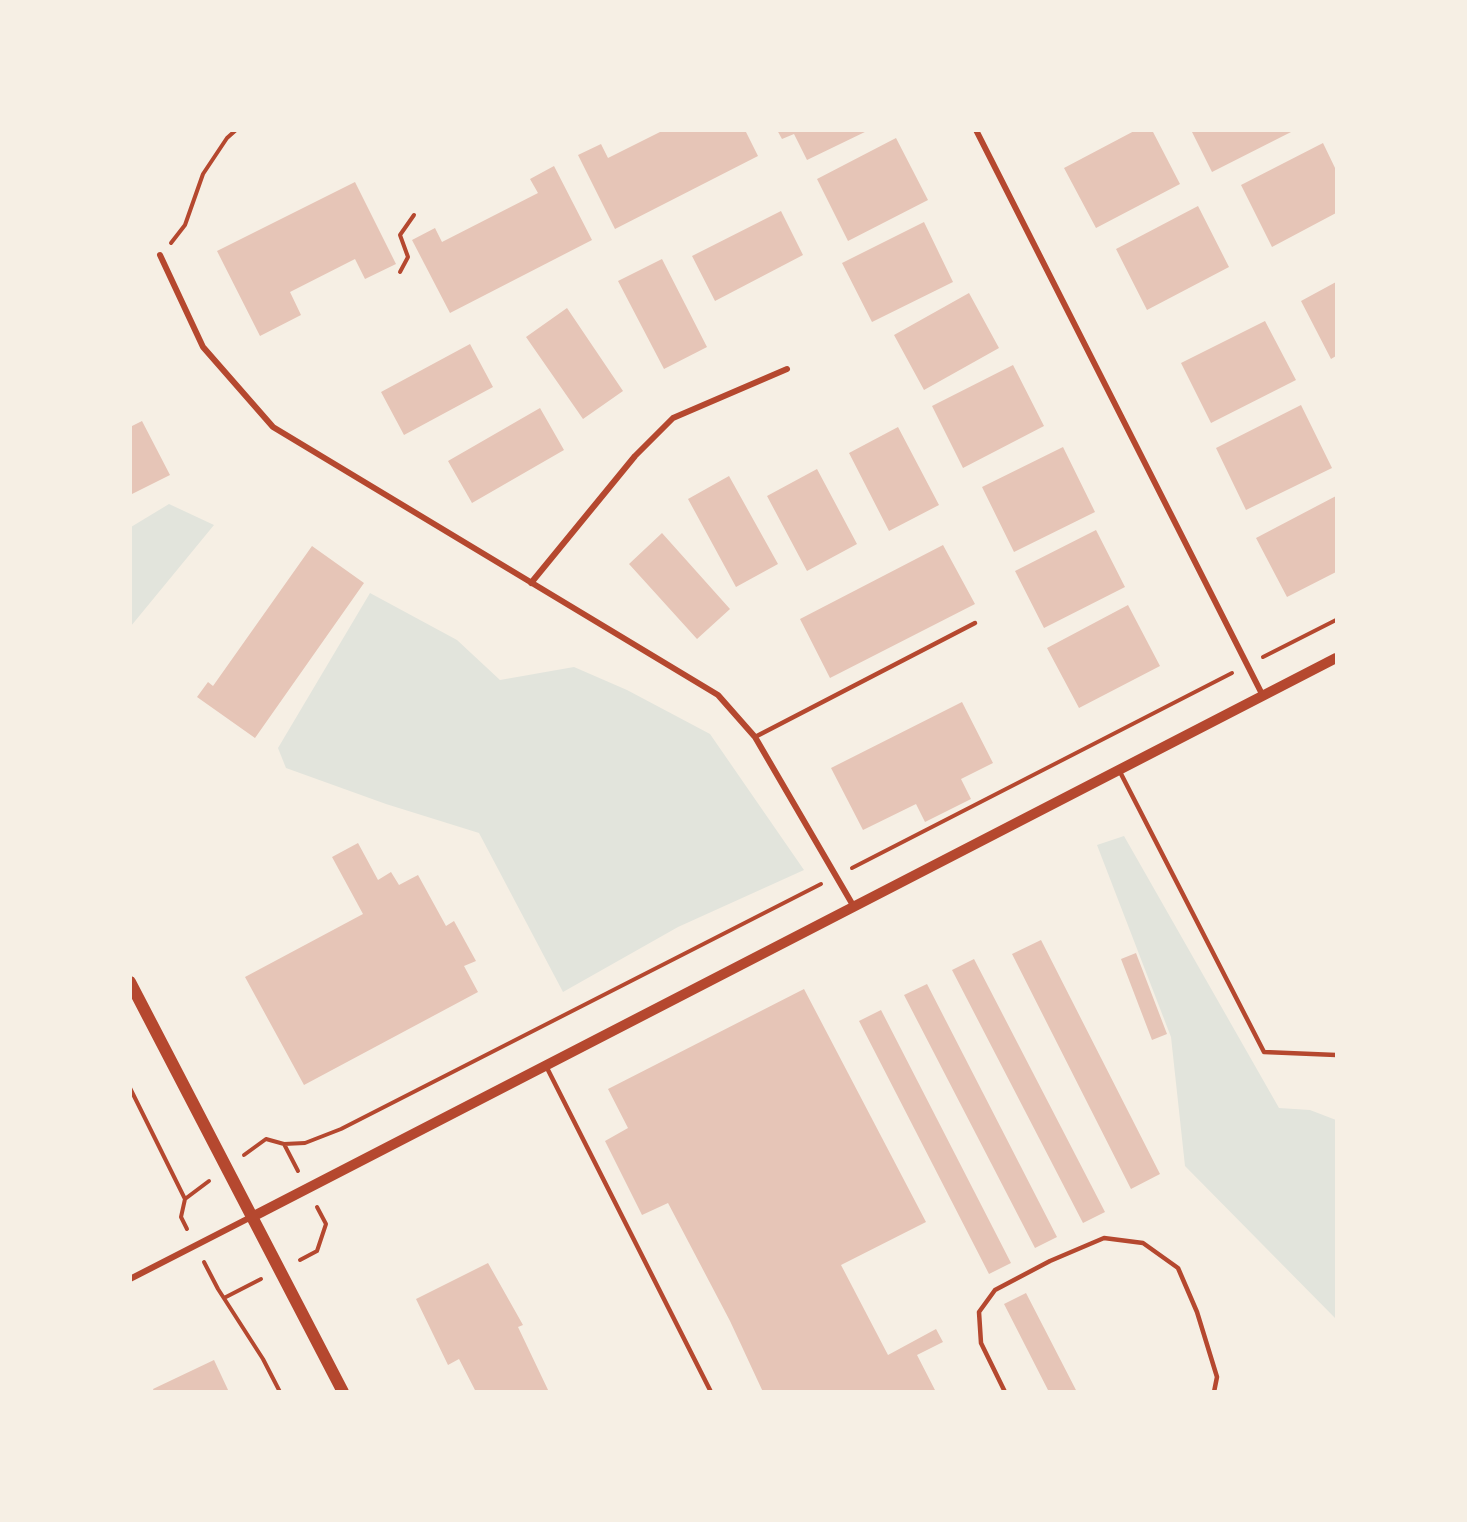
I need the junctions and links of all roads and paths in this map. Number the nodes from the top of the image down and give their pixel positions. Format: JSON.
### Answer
{"nodes":[{"id":1,"x":236,"y":130,"type":"edge"},
{"id":2,"x":976,"y":130,"type":"edge"},
{"id":3,"x":414,"y":215,"type":"dead end"},
{"id":4,"x":160,"y":255,"type":"joint"},
{"id":5,"x":400,"y":272,"type":"dead end"},
{"id":6,"x":787,"y":369,"type":"dead end"},
{"id":7,"x":531,"y":583,"type":"junction"},
{"id":8,"x":1336,"y":620,"type":"edge"},
{"id":9,"x":975,"y":623,"type":"dead end"},
{"id":10,"x":1336,"y":658,"type":"edge"},
{"id":11,"x":1247,"y":665,"type":"junction"},
{"id":12,"x":1263,"y":696,"type":"junction"},
{"id":13,"x":755,"y":737,"type":"junction"},
{"id":14,"x":1119,"y":770,"type":"junction"},
{"id":15,"x":836,"y":876,"type":"junction"},
{"id":16,"x":854,"y":907,"type":"junction"},
{"id":17,"x":130,"y":982,"type":"edge"},
{"id":18,"x":1336,"y":1055,"type":"edge"},
{"id":19,"x":546,"y":1066,"type":"junction"},
{"id":20,"x":130,"y":1088,"type":"edge"},
{"id":21,"x":284,"y":1144,"type":"dead end"},
{"id":22,"x":254,"y":1216,"type":"junction"},
{"id":23,"x":195,"y":1246,"type":"junction"},
{"id":24,"x":130,"y":1279,"type":"edge"},
{"id":25,"x":279,"y":1392,"type":"edge"},
{"id":26,"x":343,"y":1392,"type":"edge"},
{"id":27,"x":711,"y":1392,"type":"edge"},
{"id":28,"x":1005,"y":1392,"type":"edge"},
{"id":29,"x":1214,"y":1392,"type":"edge"}],
"edges":[{"from":1,"to":4,"type":"path"},
{"from":2,"to":11,"type":"street"},
{"from":3,"to":5,"type":"path"},
{"from":4,"to":7,"type":"street"},
{"from":6,"to":7,"type":"street"},
{"from":7,"to":13,"type":"street"},
{"from":8,"to":11,"type":"path"},
{"from":9,"to":13,"type":"lane"},
{"from":10,"to":12,"type":"street"},
{"from":11,"to":12,"type":"street"},
{"from":11,"to":15,"type":"path"},
{"from":12,"to":14,"type":"street"},
{"from":13,"to":15,"type":"street"},
{"from":14,"to":16,"type":"street"},
{"from":14,"to":18,"type":"lane"},
{"from":15,"to":16,"type":"street"},
{"from":15,"to":21,"type":"path"},
{"from":16,"to":19,"type":"street"},
{"from":17,"to":22,"type":"main road"},
{"from":19,"to":22,"type":"street"},
{"from":19,"to":27,"type":"lane"},
{"from":20,"to":23,"type":"path"},
{"from":22,"to":23,"type":"street"},
{"from":22,"to":26,"type":"main road"},
{"from":23,"to":24,"type":"street"},
{"from":23,"to":25,"type":"path"},
{"from":28,"to":29,"type":"lane"}]}
